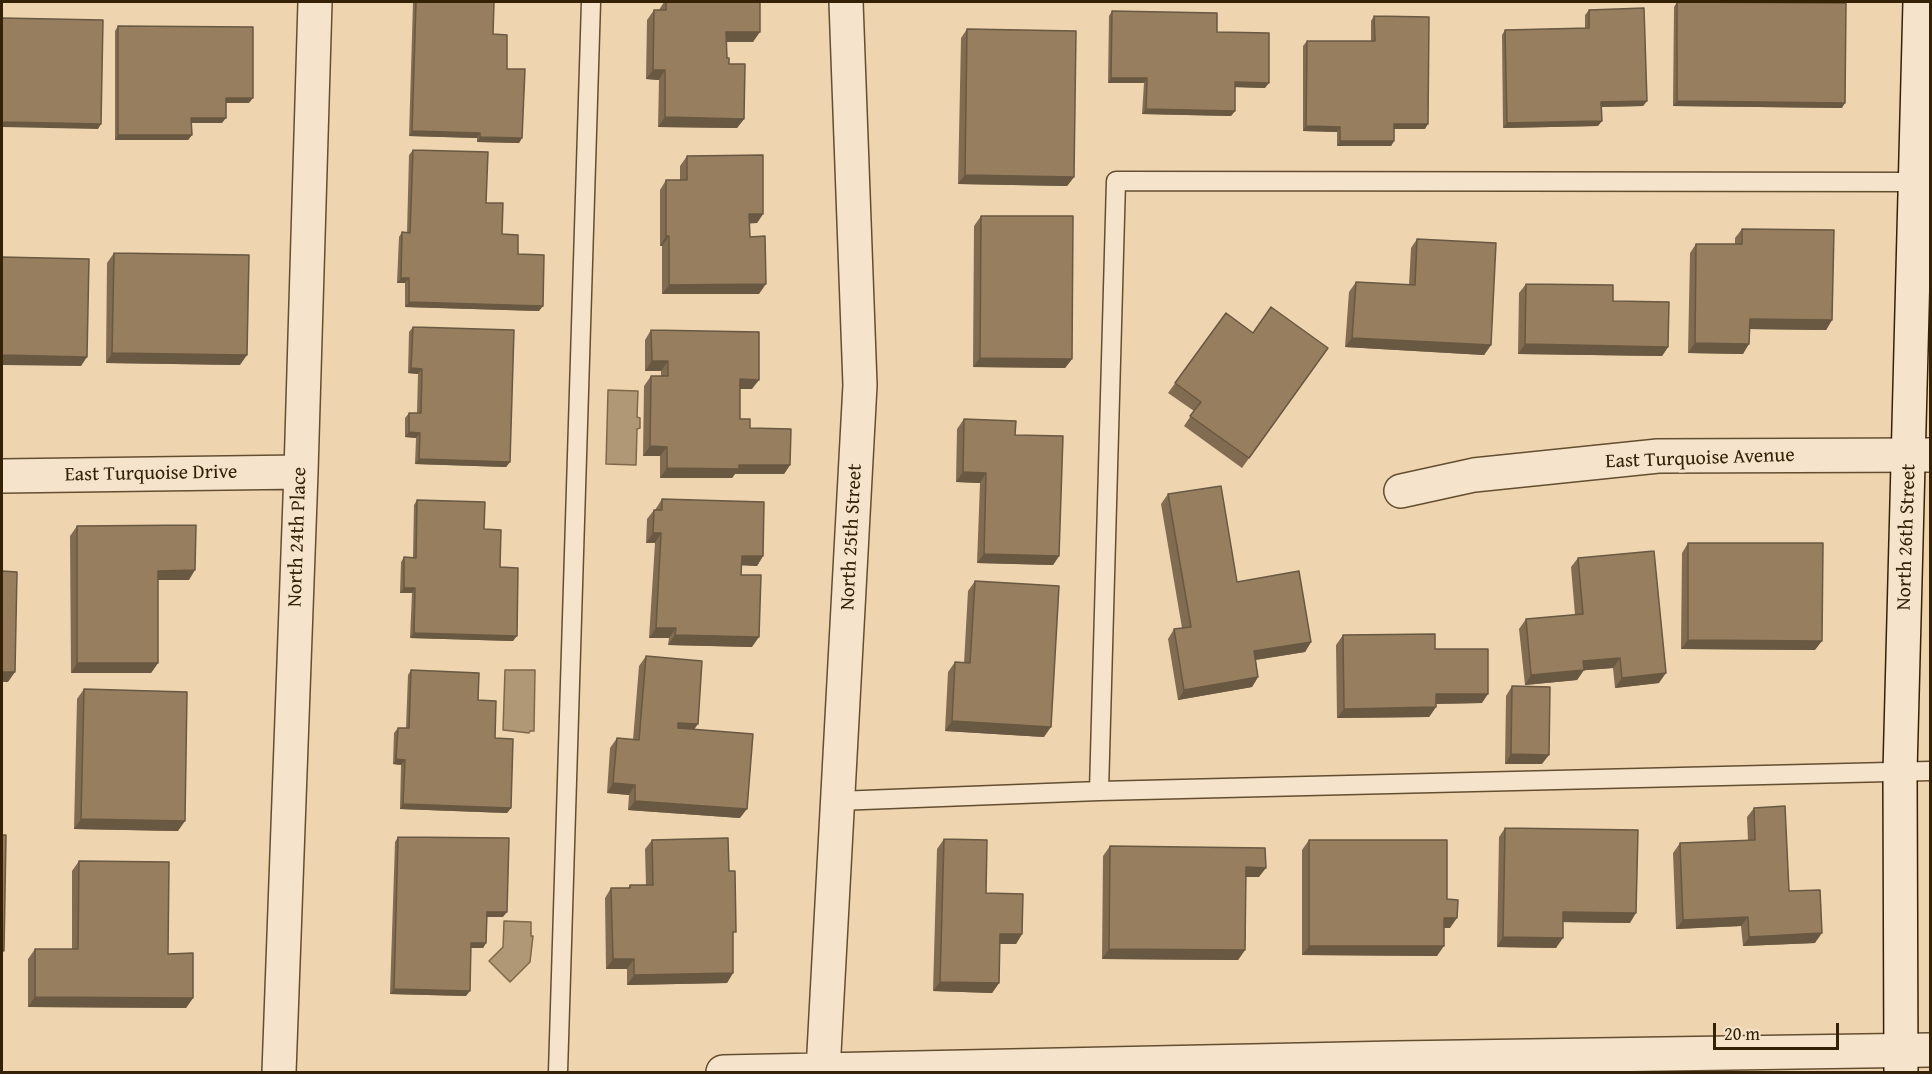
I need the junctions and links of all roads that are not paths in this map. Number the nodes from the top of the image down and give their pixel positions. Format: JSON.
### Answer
{"nodes":[{"id":1,"x":315,"y":2,"type":"edge"},
{"id":2,"x":591,"y":2,"type":"edge"},
{"id":3,"x":846,"y":2,"type":"edge"},
{"id":4,"x":1920,"y":2,"type":"edge"},
{"id":5,"x":1923,"y":182,"type":"edge"},
{"id":6,"x":1920,"y":455,"type":"edge"},
{"id":7,"x":301,"y":472,"type":"junction"},
{"id":8,"x":2,"y":476,"type":"edge"},
{"id":9,"x":1401,"y":491,"type":"dead end"},
{"id":10,"x":1916,"y":772,"type":"edge"},
{"id":11,"x":1099,"y":791,"type":"junction"},
{"id":12,"x":837,"y":801,"type":"junction"},
{"id":13,"x":1911,"y":1057,"type":"edge"},
{"id":14,"x":1396,"y":1065,"type":"edge"},
{"id":15,"x":823,"y":1071,"type":"edge"},
{"id":16,"x":279,"y":1072,"type":"edge"},
{"id":17,"x":558,"y":1072,"type":"edge"},
{"id":18,"x":723,"y":1072,"type":"edge"}],
"edges":[{"from":1,"to":7,"type":"street","name":"North 24th Place"},
{"from":2,"to":17,"type":"lane"},
{"from":3,"to":12,"type":"street","name":"North 25th Street"},
{"from":4,"to":5,"type":"street","name":"North 26th Street"},
{"from":5,"to":6,"type":"street","name":"North 26th Street"},
{"from":5,"to":11,"type":"lane"},
{"from":6,"to":9,"type":"street","name":"East Turquoise Avenue"},
{"from":6,"to":10,"type":"street","name":"North 26th Street"},
{"from":7,"to":8,"type":"street","name":"East Turquoise Drive"},
{"from":7,"to":16,"type":"street","name":"North 24th Place"},
{"from":10,"to":11,"type":"lane"},
{"from":10,"to":13,"type":"street","name":"North 26th Street"},
{"from":11,"to":12,"type":"lane"},
{"from":12,"to":15,"type":"street","name":"North 25th Street"},
{"from":13,"to":14,"type":"street"},
{"from":14,"to":15,"type":"street"},
{"from":15,"to":18,"type":"street"}]}
